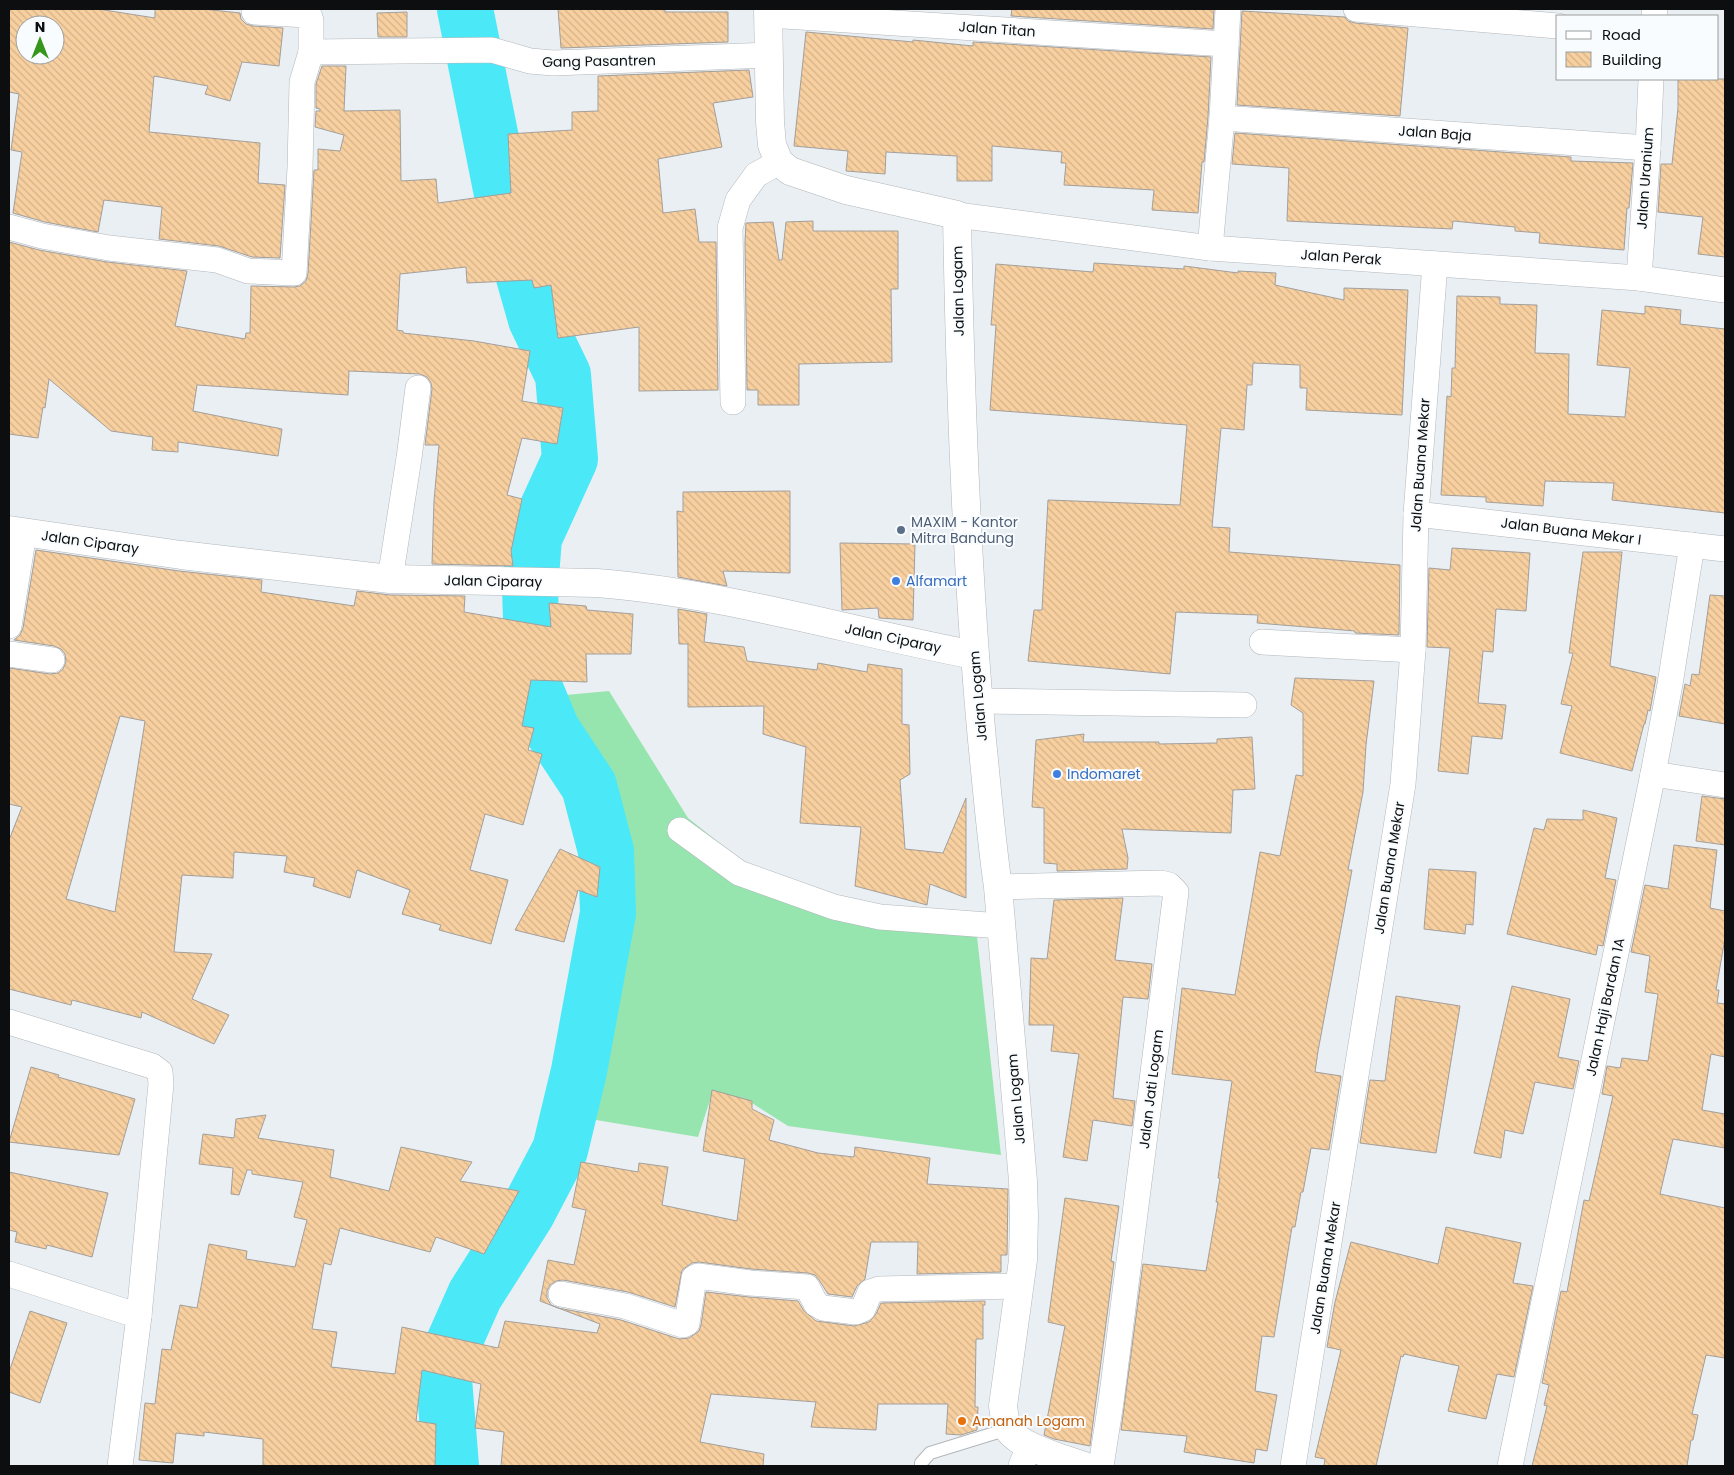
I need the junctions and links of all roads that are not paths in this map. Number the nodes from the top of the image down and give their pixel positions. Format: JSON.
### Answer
{"nodes":[{"id":1,"x":1228,"y":9,"type":"edge"},
{"id":2,"x":1356,"y":9,"type":"edge"},
{"id":3,"x":254,"y":12,"type":"dead end"},
{"id":4,"x":768,"y":12,"type":"edge"},
{"id":5,"x":1556,"y":26,"type":"edge"},
{"id":6,"x":1226,"y":44,"type":"junction"},
{"id":7,"x":311,"y":52,"type":"junction"},
{"id":8,"x":768,"y":55,"type":"junction"},
{"id":9,"x":1651,"y":80,"type":"edge"},
{"id":10,"x":1222,"y":118,"type":"junction"},
{"id":11,"x":1648,"y":148,"type":"junction"},
{"id":12,"x":779,"y":162,"type":"junction"},
{"id":13,"x":957,"y":215,"type":"junction"},
{"id":14,"x":9,"y":227,"type":"edge"},
{"id":15,"x":1210,"y":248,"type":"junction"},
{"id":16,"x":1435,"y":264,"type":"junction"},
{"id":17,"x":1638,"y":278,"type":"junction"},
{"id":18,"x":1725,"y":290,"type":"edge"},
{"id":19,"x":418,"y":388,"type":"dead end"},
{"id":20,"x":733,"y":402,"type":"dead end"},
{"id":21,"x":1416,"y":514,"type":"junction"},
{"id":22,"x":16,"y":532,"type":"edge"},
{"id":23,"x":1692,"y":545,"type":"junction"},
{"id":24,"x":1725,"y":549,"type":"edge"},
{"id":25,"x":390,"y":579,"type":"junction"},
{"id":26,"x":9,"y":626,"type":"edge"},
{"id":27,"x":1262,"y":642,"type":"dead end"},
{"id":28,"x":1413,"y":650,"type":"junction"},
{"id":29,"x":9,"y":654,"type":"edge"},
{"id":30,"x":974,"y":655,"type":"junction"},
{"id":31,"x":52,"y":660,"type":"dead end"},
{"id":32,"x":978,"y":701,"type":"junction"},
{"id":33,"x":1244,"y":706,"type":"dead end"},
{"id":34,"x":1653,"y":774,"type":"junction"},
{"id":35,"x":1725,"y":785,"type":"edge"},
{"id":36,"x":680,"y":830,"type":"dead end"},
{"id":37,"x":998,"y":887,"type":"junction"},
{"id":38,"x":1001,"y":926,"type":"junction"},
{"id":39,"x":9,"y":1022,"type":"edge"},
{"id":40,"x":9,"y":1274,"type":"edge"},
{"id":41,"x":1020,"y":1286,"type":"junction"},
{"id":42,"x":561,"y":1294,"type":"dead end"},
{"id":43,"x":139,"y":1316,"type":"junction"},
{"id":44,"x":1019,"y":1447,"type":"edge"},
{"id":45,"x":120,"y":1466,"type":"edge"},
{"id":46,"x":921,"y":1466,"type":"edge"},
{"id":47,"x":1084,"y":1466,"type":"edge"},
{"id":48,"x":1101,"y":1466,"type":"edge"},
{"id":49,"x":1293,"y":1466,"type":"edge"},
{"id":50,"x":1510,"y":1466,"type":"edge"}],
"edges":[{"from":1,"to":6,"type":"street"},
{"from":2,"to":5,"type":"street"},
{"from":3,"to":7,"type":"street"},
{"from":4,"to":6,"type":"street","name":"Jalan Titan"},
{"from":4,"to":8,"type":"street"},
{"from":6,"to":10,"type":"street"},
{"from":7,"to":8,"type":"street","name":"Gang Pasantren"},
{"from":7,"to":14,"type":"street"},
{"from":8,"to":12,"type":"street"},
{"from":9,"to":11,"type":"street","name":"Jalan Uranium"},
{"from":10,"to":11,"type":"street","name":"Jalan Baja"},
{"from":10,"to":15,"type":"street"},
{"from":11,"to":17,"type":"street","name":"Jalan Uranium"},
{"from":12,"to":13,"type":"street"},
{"from":12,"to":20,"type":"street"},
{"from":13,"to":15,"type":"street","name":"Jalan Perak"},
{"from":13,"to":30,"type":"street","name":"Jalan Logam"},
{"from":15,"to":16,"type":"street","name":"Jalan Perak"},
{"from":16,"to":17,"type":"street","name":"Jalan Perak"},
{"from":16,"to":21,"type":"street","name":"Jalan Buana Mekar"},
{"from":17,"to":18,"type":"street","name":"Jalan Perak"},
{"from":19,"to":25,"type":"street"},
{"from":21,"to":23,"type":"street","name":"Jalan Buana Mekar I"},
{"from":21,"to":28,"type":"street","name":"Jalan Buana Mekar"},
{"from":22,"to":25,"type":"street","name":"Jalan Ciparay"},
{"from":22,"to":26,"type":"street"},
{"from":23,"to":24,"type":"street","name":"Jalan Buana Mekar I"},
{"from":23,"to":34,"type":"street","name":"Jalan Haji Bardan 1A"},
{"from":25,"to":30,"type":"street","name":"Jalan Ciparay"},
{"from":27,"to":28,"type":"street"},
{"from":28,"to":49,"type":"street","name":"Jalan Buana Mekar"},
{"from":29,"to":31,"type":"street"},
{"from":30,"to":32,"type":"street","name":"Jalan Logam"},
{"from":32,"to":33,"type":"street"},
{"from":32,"to":37,"type":"street","name":"Jalan Logam"},
{"from":34,"to":35,"type":"street"},
{"from":34,"to":50,"type":"street","name":"Jalan Haji Bardan 1A"},
{"from":36,"to":38,"type":"street"},
{"from":37,"to":38,"type":"street","name":"Jalan Logam"},
{"from":37,"to":48,"type":"street","name":"Jalan Jati Logam"},
{"from":38,"to":41,"type":"street","name":"Jalan Logam"},
{"from":39,"to":43,"type":"street"},
{"from":40,"to":43,"type":"street"},
{"from":41,"to":42,"type":"street"},
{"from":41,"to":44,"type":"street","name":"Jalan Logam"},
{"from":43,"to":45,"type":"street"},
{"from":44,"to":46,"type":"lane"},
{"from":44,"to":47,"type":"street"}]}
